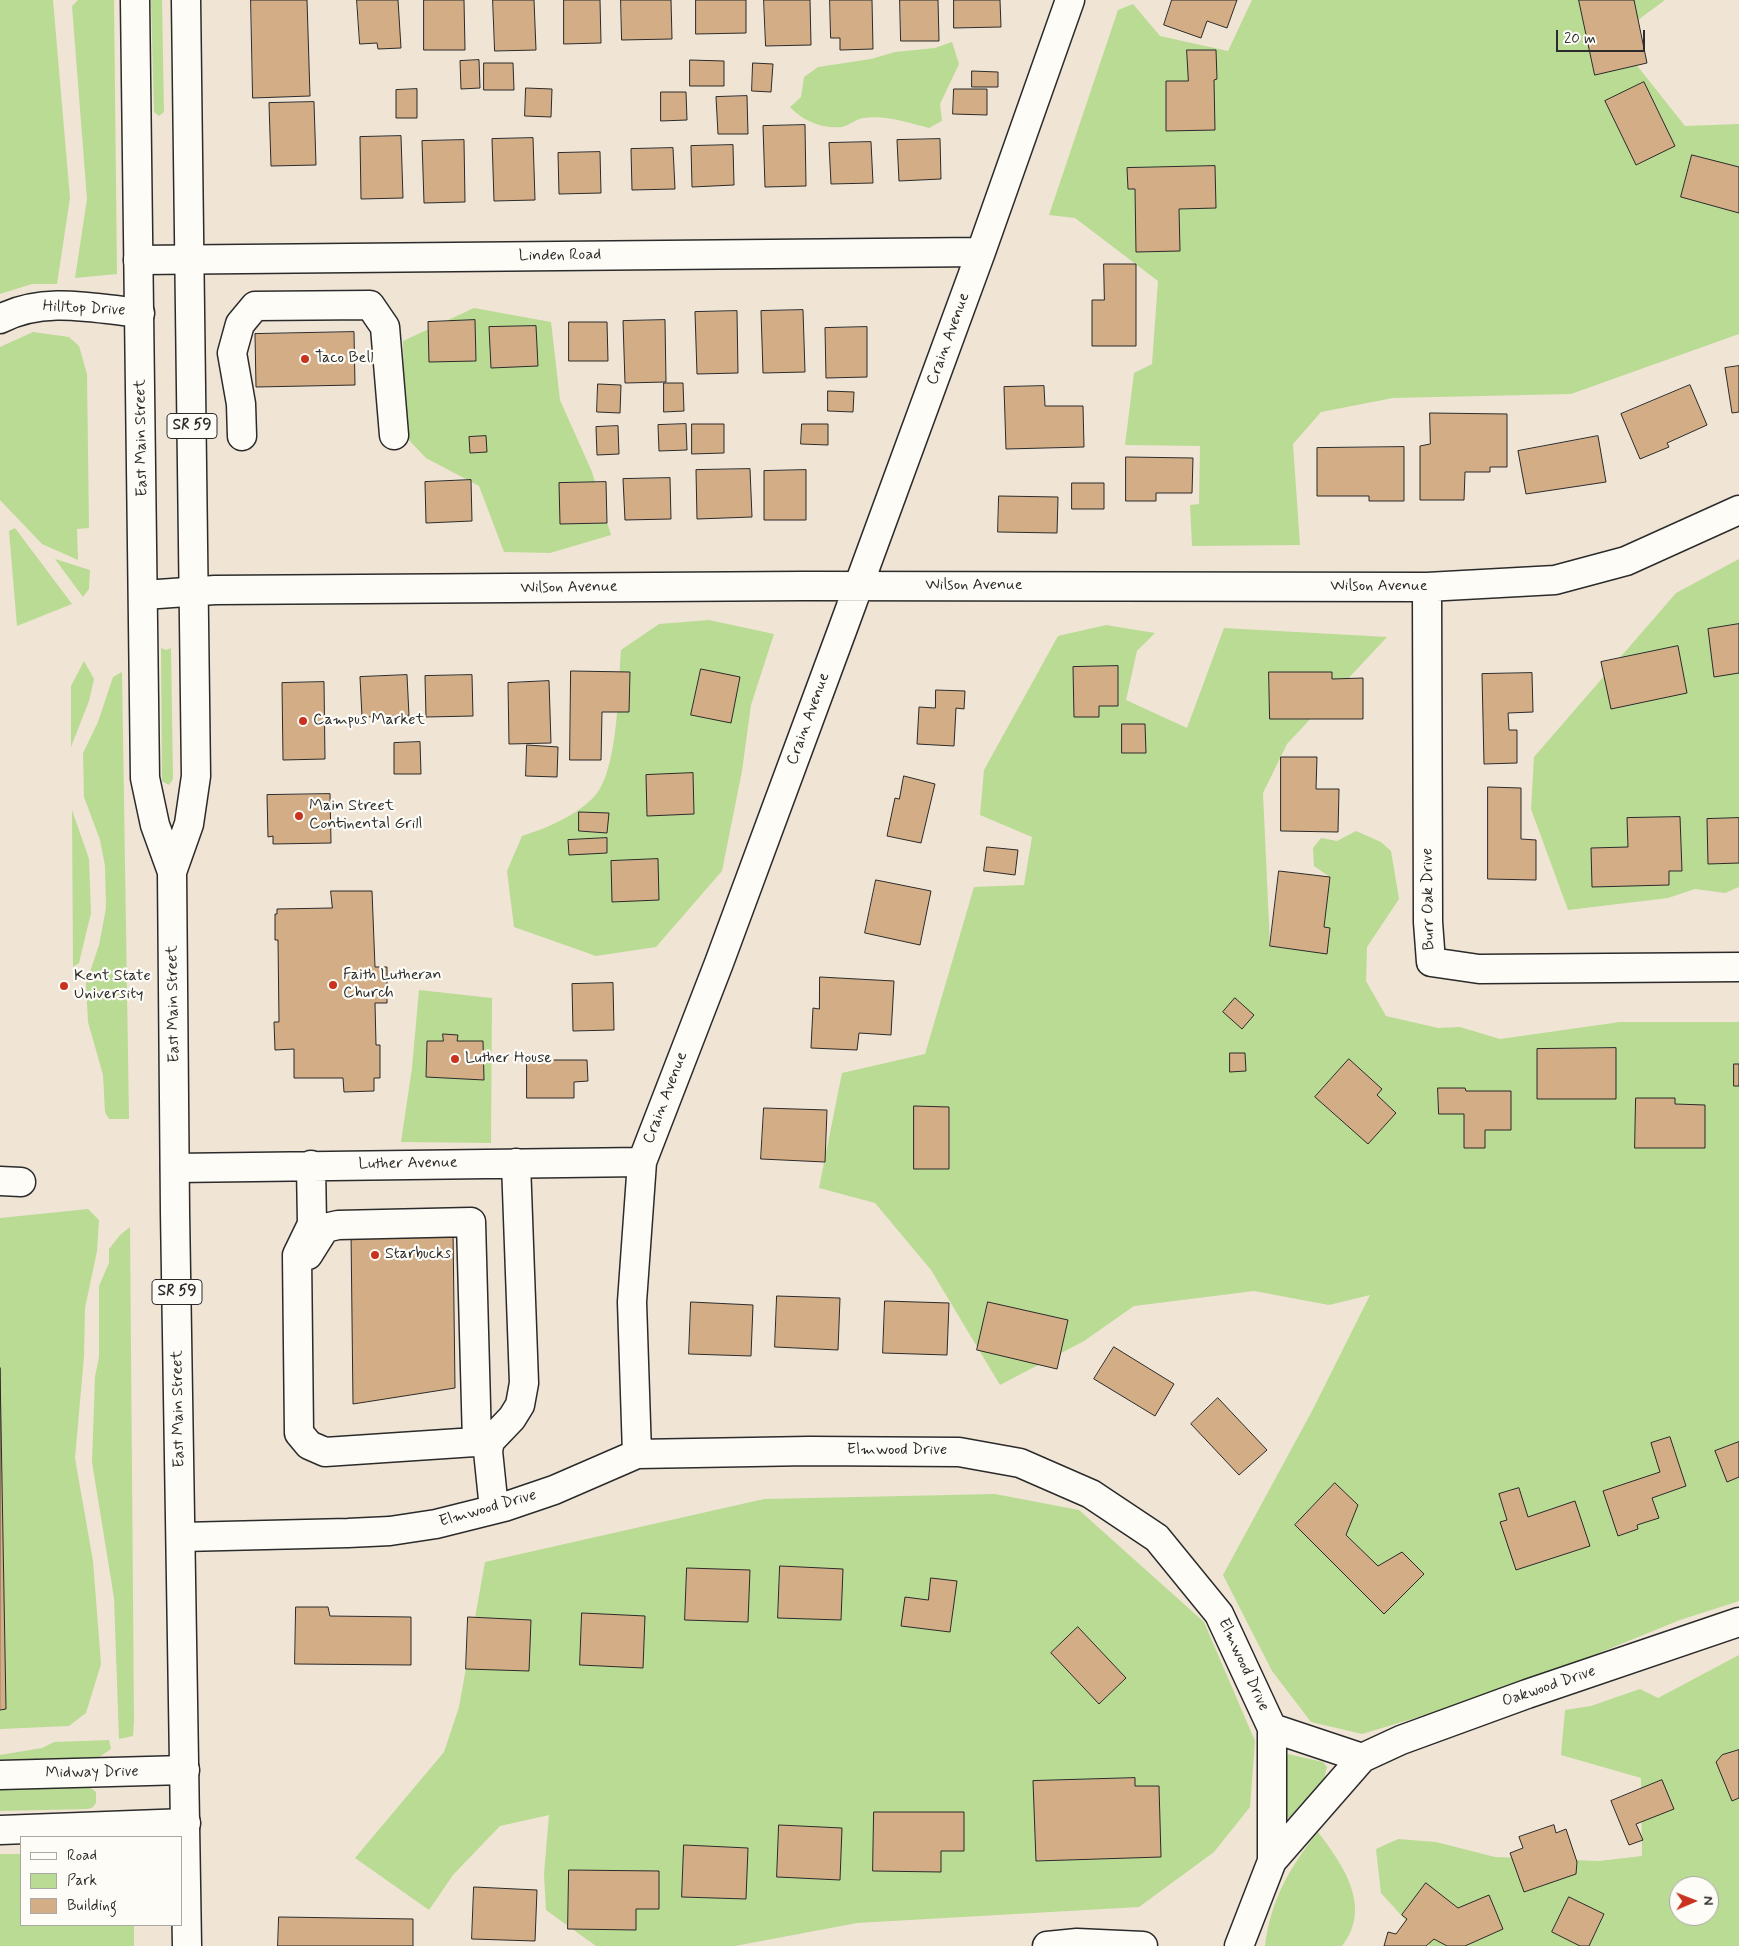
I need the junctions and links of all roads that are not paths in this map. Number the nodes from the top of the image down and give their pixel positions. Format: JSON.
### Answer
{"nodes":[{"id":1,"x":135,"y":0,"type":"edge"},
{"id":2,"x":186,"y":0,"type":"edge"},
{"id":3,"x":1070,"y":0,"type":"edge"},
{"id":4,"x":981,"y":252,"type":"junction"},
{"id":5,"x":190,"y":259,"type":"junction"},
{"id":6,"x":138,"y":260,"type":"junction"},
{"id":7,"x":140,"y":313,"type":"junction"},
{"id":8,"x":0,"y":319,"type":"edge"},
{"id":9,"x":394,"y":435,"type":"dead end"},
{"id":10,"x":242,"y":436,"type":"dead end"},
{"id":11,"x":1739,"y":510,"type":"edge"},
{"id":12,"x":857,"y":586,"type":"junction"},
{"id":13,"x":1427,"y":587,"type":"junction"},
{"id":14,"x":195,"y":592,"type":"junction"},
{"id":15,"x":144,"y":595,"type":"junction"},
{"id":16,"x":172,"y":872,"type":"junction"},
{"id":17,"x":1739,"y":967,"type":"edge"},
{"id":18,"x":642,"y":1162,"type":"junction"},
{"id":19,"x":516,"y":1163,"type":"junction"},
{"id":20,"x":311,"y":1166,"type":"junction"},
{"id":21,"x":175,"y":1168,"type":"junction"},
{"id":22,"x":297,"y":1272,"type":"junction"},
{"id":23,"x":483,"y":1441,"type":"junction"},
{"id":24,"x":637,"y":1454,"type":"junction"},
{"id":25,"x":494,"y":1509,"type":"junction"},
{"id":26,"x":182,"y":1537,"type":"junction"},
{"id":27,"x":1739,"y":1622,"type":"edge"},
{"id":28,"x":1272,"y":1728,"type":"junction"},
{"id":29,"x":1362,"y":1758,"type":"junction"},
{"id":30,"x":185,"y":1770,"type":"junction"},
{"id":31,"x":0,"y":1775,"type":"edge"},
{"id":32,"x":186,"y":1823,"type":"junction"},
{"id":33,"x":0,"y":1830,"type":"edge"},
{"id":34,"x":1272,"y":1861,"type":"junction"},
{"id":35,"x":187,"y":1946,"type":"edge"},
{"id":36,"x":1047,"y":1946,"type":"edge"},
{"id":37,"x":1142,"y":1946,"type":"edge"},
{"id":38,"x":1239,"y":1946,"type":"edge"}],
"edges":[{"from":1,"to":6,"type":"street","name":"East Main Street","number":"SR 59"},
{"from":2,"to":5,"type":"street","name":"East Main Street","number":"SR 59"},
{"from":3,"to":4,"type":"street","name":"Crain Avenue"},
{"from":4,"to":5,"type":"street","name":"Linden Road"},
{"from":4,"to":12,"type":"street","name":"Crain Avenue"},
{"from":5,"to":6,"type":"street","name":"Linden Road"},
{"from":5,"to":14,"type":"street","name":"East Main Street","number":"SR 59"},
{"from":6,"to":7,"type":"street","name":"East Main Street","number":"SR 59"},
{"from":7,"to":8,"type":"street","name":"Hilltop Drive"},
{"from":7,"to":15,"type":"street","name":"East Main Street","number":"SR 59"},
{"from":9,"to":10,"type":"street"},
{"from":11,"to":13,"type":"street","name":"Wilson Avenue"},
{"from":12,"to":13,"type":"street","name":"Wilson Avenue"},
{"from":12,"to":14,"type":"street","name":"Wilson Avenue"},
{"from":12,"to":18,"type":"street","name":"Crain Avenue"},
{"from":13,"to":17,"type":"street","name":"Burr Oak Drive"},
{"from":14,"to":15,"type":"street","name":"Wilson Avenue"},
{"from":14,"to":16,"type":"street","name":"East Main Street","number":"SR 59"},
{"from":15,"to":16,"type":"street","name":"East Main Street","number":"SR 59"},
{"from":16,"to":21,"type":"street","name":"East Main Street","number":"SR 59"},
{"from":18,"to":19,"type":"street","name":"Luther Avenue"},
{"from":18,"to":24,"type":"street","name":"Crain Avenue"},
{"from":19,"to":20,"type":"street","name":"Luther Avenue"},
{"from":19,"to":23,"type":"street"},
{"from":20,"to":21,"type":"street","name":"Luther Avenue"},
{"from":20,"to":22,"type":"street"},
{"from":21,"to":26,"type":"street","name":"East Main Street","number":"SR 59"},
{"from":22,"to":23,"type":"street"},
{"from":22,"to":23,"type":"street"},
{"from":23,"to":25,"type":"street"},
{"from":24,"to":25,"type":"street","name":"Elmwood Drive"},
{"from":24,"to":28,"type":"street","name":"Elmwood Drive"},
{"from":25,"to":26,"type":"street","name":"Elmwood Drive"},
{"from":26,"to":30,"type":"street","name":"East Main Street","number":"SR 59"},
{"from":27,"to":29,"type":"street","name":"Oakwood Drive"},
{"from":28,"to":29,"type":"street"},
{"from":28,"to":34,"type":"street","name":"Elmwood Drive"},
{"from":29,"to":34,"type":"street","name":"Oakwood Drive"},
{"from":30,"to":31,"type":"street","name":"Midway Drive"},
{"from":30,"to":32,"type":"street","name":"East Main Street","number":"SR 59"},
{"from":32,"to":33,"type":"street"},
{"from":32,"to":35,"type":"street","name":"East Main Street","number":"SR 59"},
{"from":34,"to":38,"type":"street","name":"Elmwood Drive"},
{"from":36,"to":37,"type":"street"}]}
